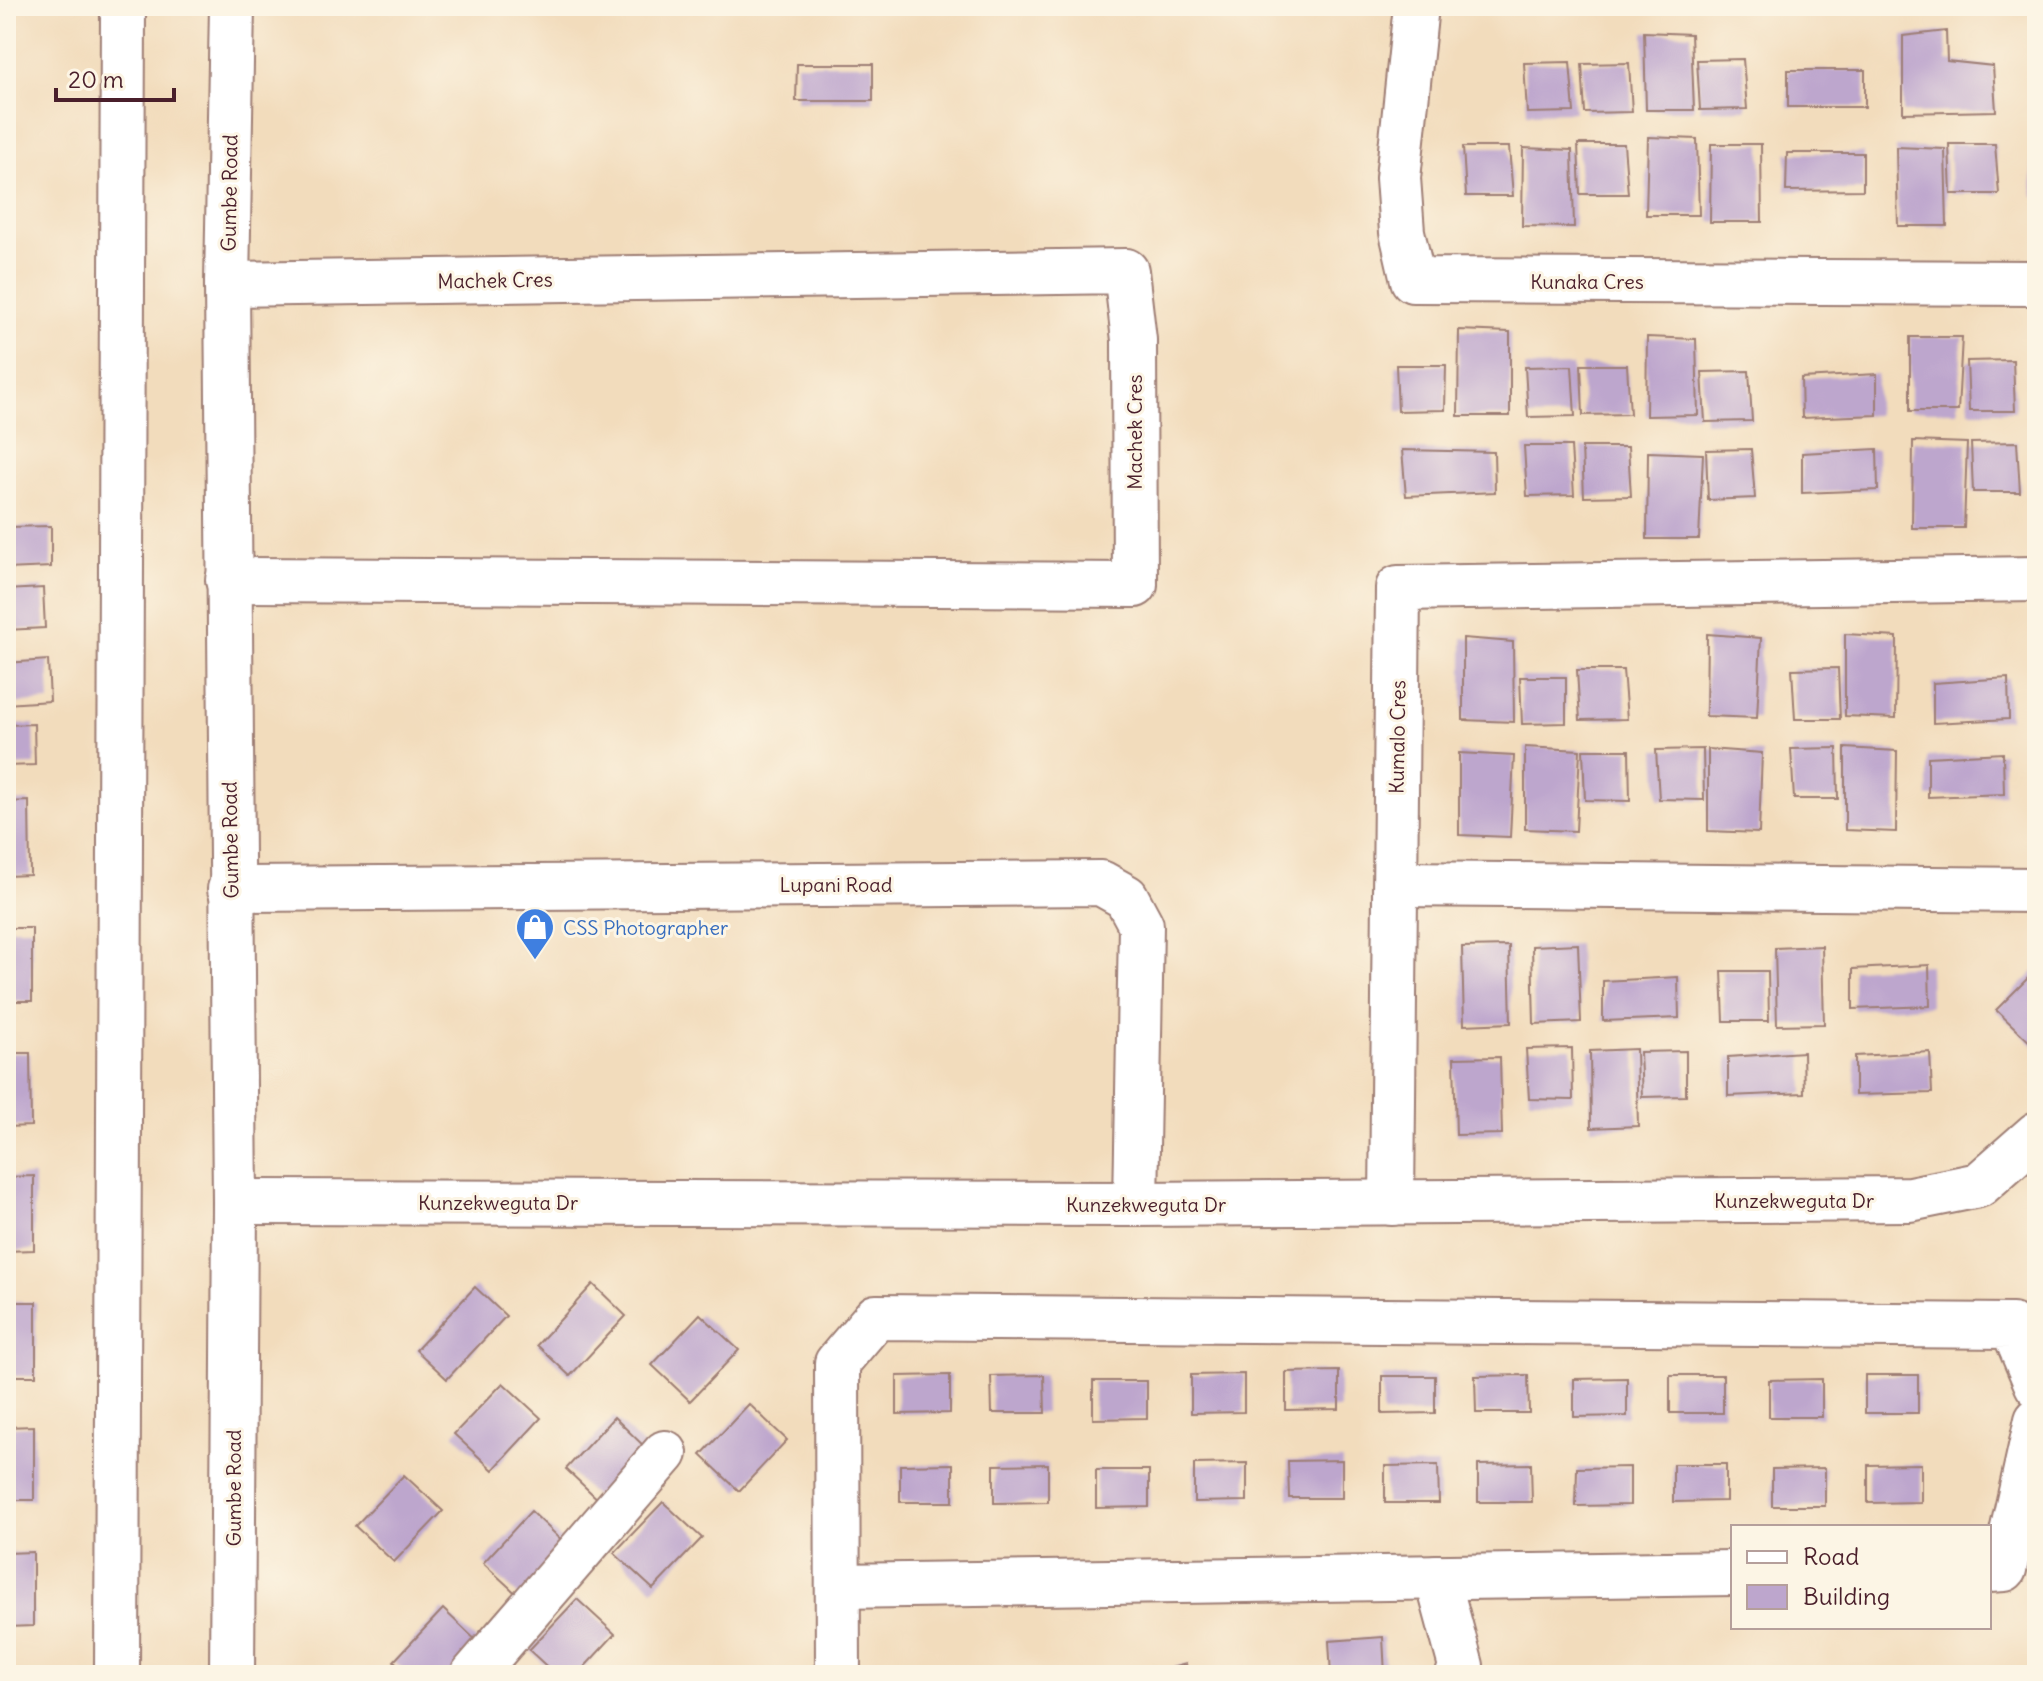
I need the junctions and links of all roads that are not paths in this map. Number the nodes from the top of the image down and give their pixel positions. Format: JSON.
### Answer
{"nodes":[{"id":1,"x":123,"y":6,"type":"edge"},
{"id":2,"x":232,"y":6,"type":"edge"},
{"id":3,"x":1416,"y":6,"type":"edge"},
{"id":4,"x":2037,"y":283,"type":"edge"},
{"id":5,"x":227,"y":284,"type":"junction"},
{"id":6,"x":2037,"y":579,"type":"edge"},
{"id":7,"x":228,"y":580,"type":"junction"},
{"id":8,"x":1396,"y":884,"type":"junction"},
{"id":9,"x":230,"y":889,"type":"junction"},
{"id":10,"x":2037,"y":890,"type":"edge"},
{"id":11,"x":2037,"y":1134,"type":"edge"},
{"id":12,"x":235,"y":1202,"type":"junction"},
{"id":13,"x":1392,"y":1203,"type":"junction"},
{"id":14,"x":1136,"y":1204,"type":"junction"},
{"id":15,"x":2037,"y":1385,"type":"edge"},
{"id":16,"x":2037,"y":1420,"type":"edge"},
{"id":17,"x":665,"y":1453,"type":"dead end"},
{"id":18,"x":1991,"y":1570,"type":"edge"},
{"id":19,"x":1731,"y":1573,"type":"edge"},
{"id":20,"x":1437,"y":1577,"type":"junction"},
{"id":21,"x":838,"y":1586,"type":"junction"},
{"id":22,"x":117,"y":1675,"type":"edge"},
{"id":23,"x":232,"y":1675,"type":"edge"},
{"id":24,"x":473,"y":1675,"type":"edge"},
{"id":25,"x":838,"y":1675,"type":"edge"},
{"id":26,"x":1458,"y":1675,"type":"edge"}],
"edges":[{"from":1,"to":22,"type":"street"},
{"from":2,"to":5,"type":"street","name":"Gumbe Road"},
{"from":3,"to":4,"type":"street","name":"Kunaka Cres"},
{"from":5,"to":7,"type":"street","name":"Gumbe Road"},
{"from":5,"to":7,"type":"street","name":"Machek Cres"},
{"from":6,"to":8,"type":"street","name":"Kumalo Cres"},
{"from":7,"to":9,"type":"street","name":"Gumbe Road"},
{"from":8,"to":10,"type":"street"},
{"from":8,"to":13,"type":"street"},
{"from":9,"to":12,"type":"street","name":"Gumbe Road"},
{"from":9,"to":14,"type":"street","name":"Lupani Road"},
{"from":11,"to":13,"type":"street","name":"Kunzekweguta Dr"},
{"from":12,"to":14,"type":"street","name":"Kunzekweguta Dr"},
{"from":12,"to":23,"type":"street","name":"Gumbe Road"},
{"from":13,"to":14,"type":"street","name":"Kunzekweguta Dr"},
{"from":15,"to":21,"type":"street"},
{"from":16,"to":18,"type":"street"},
{"from":17,"to":24,"type":"street"},
{"from":19,"to":20,"type":"street"},
{"from":20,"to":21,"type":"street"},
{"from":20,"to":26,"type":"street"},
{"from":21,"to":25,"type":"street"}]}
